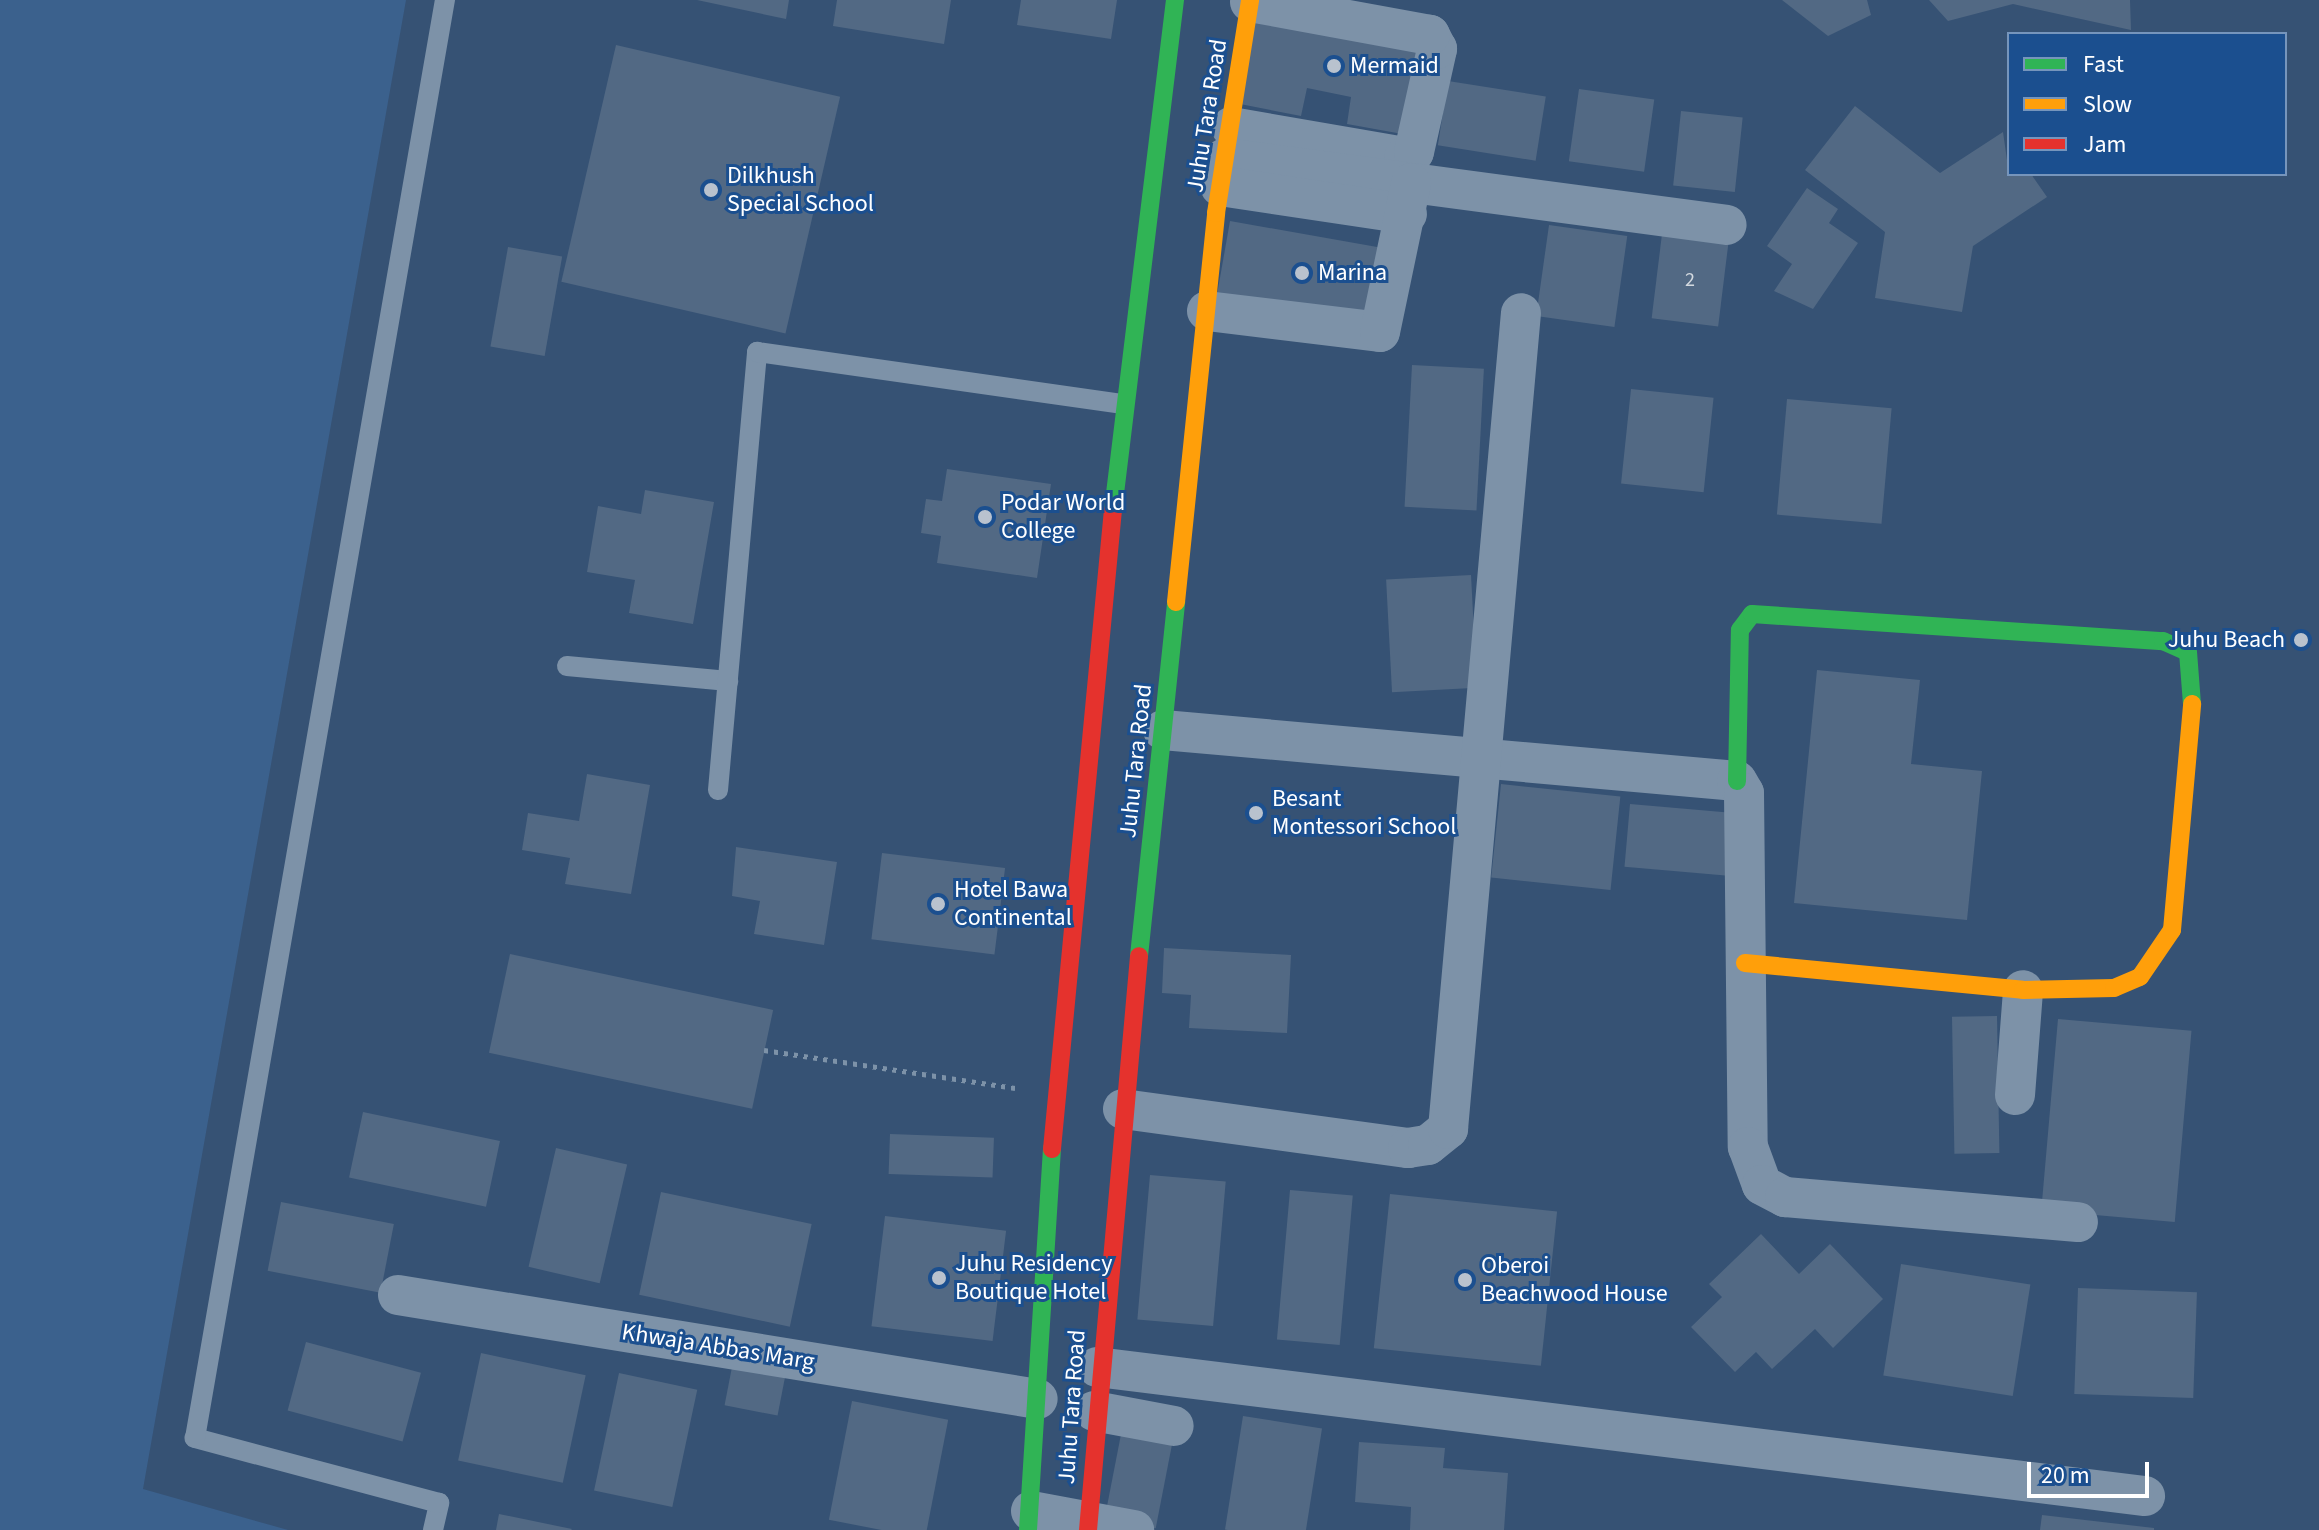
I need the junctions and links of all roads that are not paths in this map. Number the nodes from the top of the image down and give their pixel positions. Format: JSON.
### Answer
{"nodes":[{"id":1,"x":445,"y":0,"type":"edge"},
{"id":2,"x":1175,"y":0,"type":"edge"},
{"id":3,"x":1250,"y":1,"type":"edge"},
{"id":4,"x":1225,"y":157,"type":"junction"},
{"id":5,"x":1409,"y":198,"type":"junction"},
{"id":6,"x":1727,"y":225,"type":"dead end"},
{"id":7,"x":1207,"y":311,"type":"junction"},
{"id":8,"x":1521,"y":313,"type":"dead end"},
{"id":9,"x":1123,"y":404,"type":"junction"},
{"id":10,"x":567,"y":666,"type":"dead end"},
{"id":11,"x":728,"y":681,"type":"junction"},
{"id":12,"x":1163,"y":730,"type":"junction"},
{"id":13,"x":1484,"y":755,"type":"junction"},
{"id":14,"x":1737,"y":781,"type":"junction"},
{"id":15,"x":718,"y":790,"type":"dead end"},
{"id":16,"x":1745,"y":963,"type":"junction"},
{"id":17,"x":2023,"y":990,"type":"junction"},
{"id":18,"x":2015,"y":1095,"type":"dead end"},
{"id":19,"x":1123,"y":1109,"type":"junction"},
{"id":20,"x":2078,"y":1222,"type":"dead end"},
{"id":21,"x":398,"y":1295,"type":"dead end"},
{"id":22,"x":1097,"y":1367,"type":"junction"},
{"id":23,"x":1038,"y":1399,"type":"junction"},
{"id":24,"x":1094,"y":1411,"type":"junction"},
{"id":25,"x":1174,"y":1426,"type":"dead end"},
{"id":26,"x":2145,"y":1496,"type":"dead end"},
{"id":27,"x":1030,"y":1521,"type":"edge"},
{"id":28,"x":1088,"y":1526,"type":"edge"},
{"id":29,"x":433,"y":1530,"type":"edge"},
{"id":30,"x":1134,"y":1530,"type":"edge"}],
"edges":[{"from":1,"to":29,"type":"lane"},
{"from":2,"to":9,"type":"main road","name":"Juhu Tara Road"},
{"from":3,"to":4,"type":"main road","name":"Juhu Tara Road"},
{"from":3,"to":4,"type":"street"},
{"from":4,"to":5,"type":"street"},
{"from":4,"to":7,"type":"main road","name":"Juhu Tara Road"},
{"from":5,"to":6,"type":"street"},
{"from":5,"to":7,"type":"street"},
{"from":7,"to":12,"type":"main road","name":"Juhu Tara Road"},
{"from":8,"to":13,"type":"street"},
{"from":9,"to":11,"type":"lane"},
{"from":9,"to":23,"type":"main road","name":"Juhu Tara Road"},
{"from":10,"to":11,"type":"lane"},
{"from":11,"to":15,"type":"lane"},
{"from":12,"to":13,"type":"street"},
{"from":12,"to":19,"type":"main road","name":"Juhu Tara Road"},
{"from":13,"to":14,"type":"street"},
{"from":13,"to":19,"type":"street"},
{"from":14,"to":16,"type":"street"},
{"from":14,"to":17,"type":"main road"},
{"from":16,"to":17,"type":"main road"},
{"from":16,"to":20,"type":"street"},
{"from":17,"to":18,"type":"street"},
{"from":19,"to":22,"type":"main road","name":"Juhu Tara Road"},
{"from":21,"to":23,"type":"street","name":"Khwaja Abbas Marg"},
{"from":22,"to":24,"type":"main road","name":"Juhu Tara Road"},
{"from":22,"to":26,"type":"street"},
{"from":23,"to":27,"type":"main road","name":"Juhu Tara Road"},
{"from":24,"to":25,"type":"street"},
{"from":24,"to":28,"type":"main road","name":"Juhu Tara Road"},
{"from":27,"to":28,"type":"street"},
{"from":28,"to":30,"type":"street"}]}
